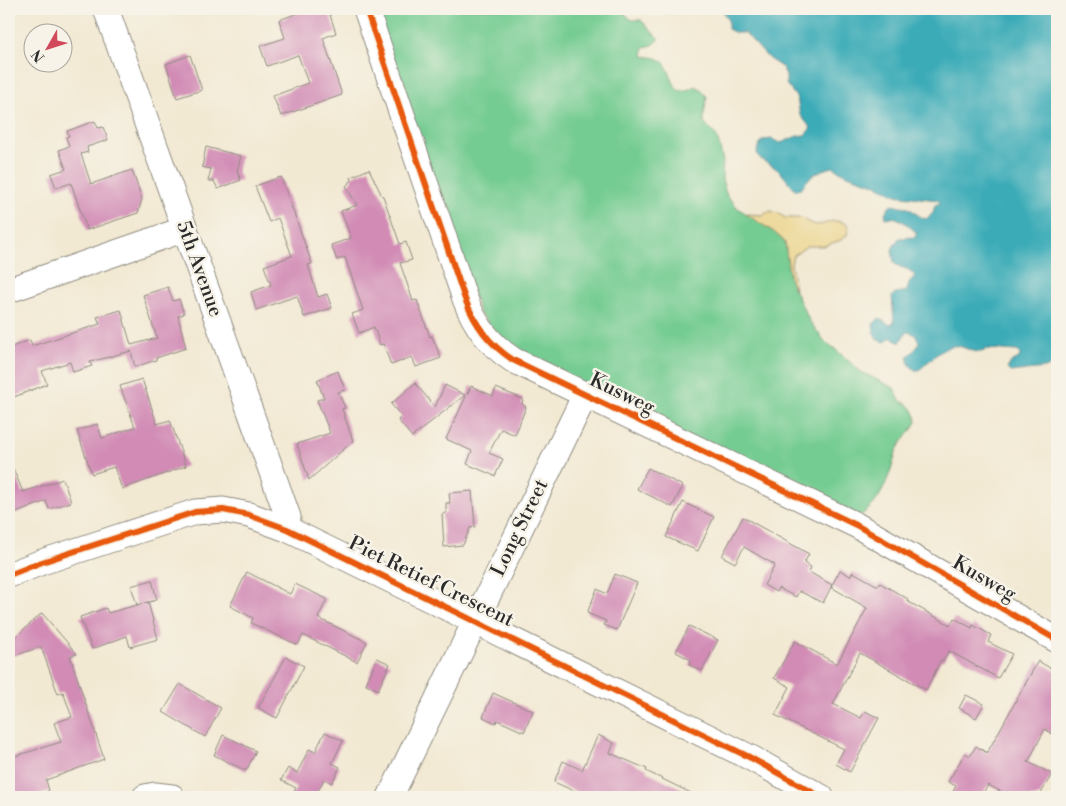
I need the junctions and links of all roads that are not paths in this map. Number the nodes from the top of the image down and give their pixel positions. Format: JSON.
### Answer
{"nodes":[{"id":1,"x":106,"y":9,"type":"edge"},
{"id":2,"x":366,"y":9,"type":"edge"},
{"id":3,"x":185,"y":229,"type":"junction"},
{"id":4,"x":9,"y":290,"type":"edge"},
{"id":5,"x":586,"y":395,"type":"junction"},
{"id":6,"x":287,"y":529,"type":"junction"},
{"id":7,"x":9,"y":575,"type":"edge"},
{"id":8,"x":474,"y":621,"type":"junction"},
{"id":9,"x":1057,"y":640,"type":"edge"},
{"id":10,"x":145,"y":797,"type":"edge"},
{"id":11,"x":172,"y":797,"type":"edge"},
{"id":12,"x":390,"y":797,"type":"edge"},
{"id":13,"x":822,"y":797,"type":"edge"}],
"edges":[{"from":1,"to":3,"type":"street","name":"5th Avenue"},
{"from":2,"to":5,"type":"street","name":"Kusweg"},
{"from":3,"to":4,"type":"street"},
{"from":3,"to":6,"type":"street","name":"5th Avenue"},
{"from":5,"to":8,"type":"street","name":"Long Street"},
{"from":5,"to":9,"type":"street","name":"Kusweg"},
{"from":6,"to":7,"type":"street","name":"Piet Retief Crescent"},
{"from":6,"to":8,"type":"street","name":"Piet Retief Crescent"},
{"from":8,"to":12,"type":"street","name":"Long Street"},
{"from":8,"to":13,"type":"street","name":"Piet Retief Crescent"},
{"from":10,"to":11,"type":"street"}]}
